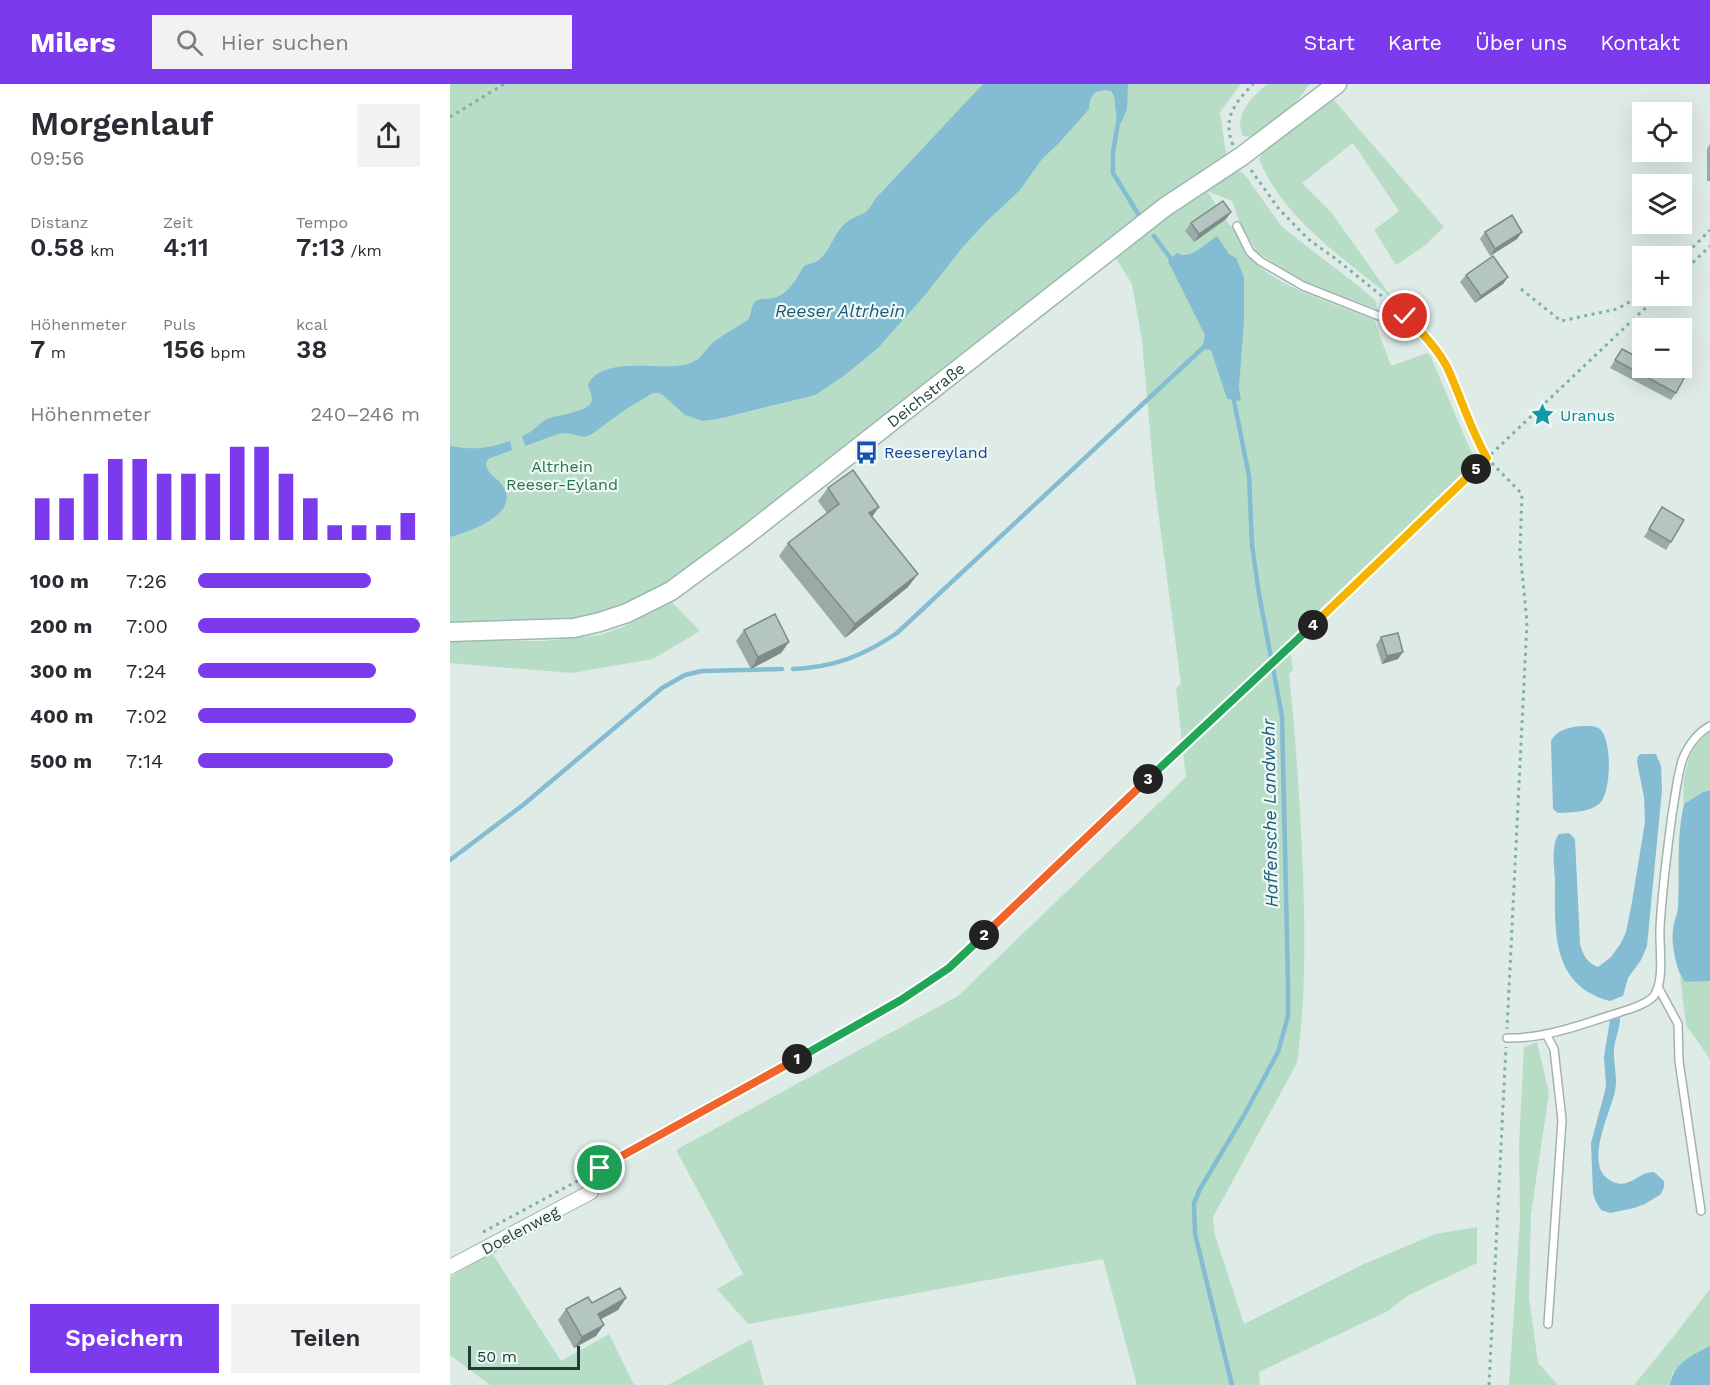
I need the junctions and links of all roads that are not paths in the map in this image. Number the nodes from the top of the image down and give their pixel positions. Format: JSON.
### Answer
{"nodes":[{"id":1,"x":1337,"y":84,"type":"edge"},
{"id":2,"x":1237,"y":226,"type":"dead end"},
{"id":3,"x":1404,"y":315,"type":"road end"},
{"id":4,"x":450,"y":632,"type":"edge"},
{"id":5,"x":1710,"y":726,"type":"edge"},
{"id":6,"x":1658,"y":987,"type":"junction"},
{"id":7,"x":1546,"y":1034,"type":"junction"},
{"id":8,"x":1507,"y":1038,"type":"road end"},
{"id":9,"x":591,"y":1192,"type":"dead end"},
{"id":10,"x":1701,"y":1211,"type":"dead end"},
{"id":11,"x":450,"y":1267,"type":"edge"},
{"id":12,"x":1548,"y":1324,"type":"dead end"}],
"edges":[{"from":1,"to":4,"type":"street","name":"Deichstraße"},
{"from":2,"to":3,"type":"lane"},
{"from":5,"to":6,"type":"lane"},
{"from":6,"to":7,"type":"lane"},
{"from":6,"to":10,"type":"lane"},
{"from":7,"to":8,"type":"lane"},
{"from":7,"to":12,"type":"lane"},
{"from":9,"to":11,"type":"street","name":"Doelenweg"}]}
